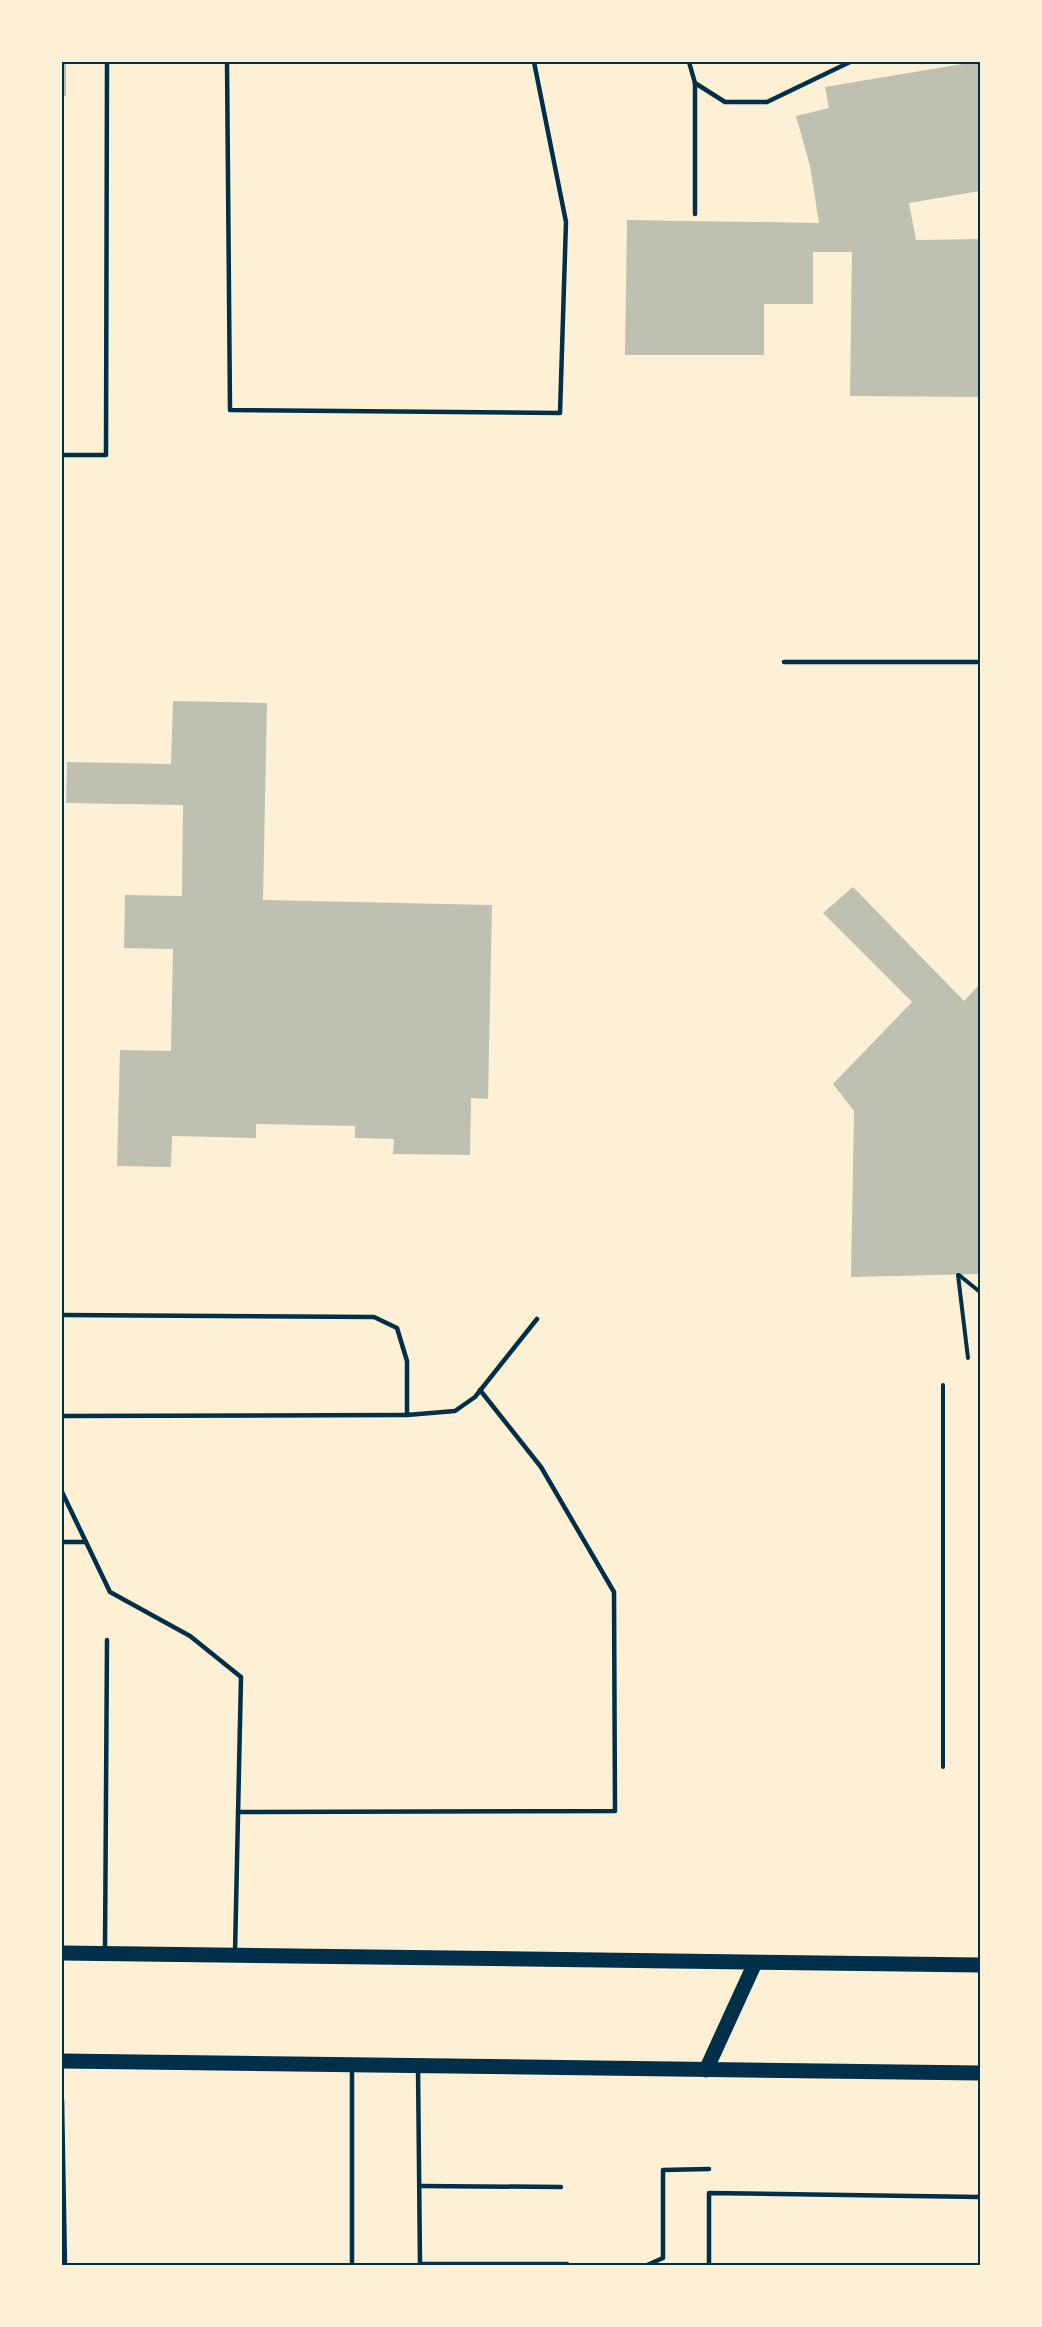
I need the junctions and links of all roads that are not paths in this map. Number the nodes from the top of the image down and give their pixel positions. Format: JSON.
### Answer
{"nodes":[{"id":1,"x":107,"y":62,"type":"edge"},
{"id":2,"x":227,"y":62,"type":"edge"},
{"id":3,"x":534,"y":62,"type":"edge"},
{"id":4,"x":689,"y":62,"type":"edge"},
{"id":5,"x":850,"y":62,"type":"edge"},
{"id":6,"x":695,"y":83,"type":"junction"},
{"id":7,"x":695,"y":214,"type":"dead end"},
{"id":8,"x":62,"y":455,"type":"edge"},
{"id":9,"x":784,"y":662,"type":"dead end"},
{"id":10,"x":981,"y":662,"type":"edge"},
{"id":11,"x":62,"y":1315,"type":"edge"},
{"id":12,"x":537,"y":1319,"type":"dead end"},
{"id":13,"x":480,"y":1390,"type":"junction"},
{"id":14,"x":407,"y":1415,"type":"junction"},
{"id":15,"x":62,"y":1416,"type":"edge"},
{"id":16,"x":62,"y":1492,"type":"edge"},
{"id":17,"x":62,"y":1542,"type":"edge"},
{"id":18,"x":87,"y":1542,"type":"junction"},
{"id":19,"x":107,"y":1640,"type":"dead end"},
{"id":20,"x":238,"y":1812,"type":"junction"},
{"id":21,"x":62,"y":1953,"type":"edge"},
{"id":22,"x":105,"y":1954,"type":"junction"},
{"id":23,"x":235,"y":1956,"type":"junction"},
{"id":24,"x":755,"y":1963,"type":"junction"},
{"id":25,"x":981,"y":1965,"type":"edge"},
{"id":26,"x":62,"y":2061,"type":"edge"},
{"id":27,"x":352,"y":2065,"type":"junction"},
{"id":28,"x":418,"y":2066,"type":"junction"},
{"id":29,"x":706,"y":2070,"type":"junction"},
{"id":30,"x":981,"y":2073,"type":"edge"},
{"id":31,"x":62,"y":2100,"type":"edge"},
{"id":32,"x":709,"y":2169,"type":"dead end"},
{"id":33,"x":420,"y":2186,"type":"junction"},
{"id":34,"x":561,"y":2187,"type":"dead end"},
{"id":35,"x":981,"y":2197,"type":"edge"},
{"id":36,"x":63,"y":2245,"type":"edge"},
{"id":37,"x":65,"y":2265,"type":"edge"},
{"id":38,"x":352,"y":2265,"type":"edge"},
{"id":39,"x":420,"y":2265,"type":"edge"},
{"id":40,"x":567,"y":2265,"type":"edge"},
{"id":41,"x":645,"y":2265,"type":"edge"},
{"id":42,"x":709,"y":2265,"type":"edge"}],
"edges":[{"from":1,"to":8,"type":"lane"},
{"from":2,"to":3,"type":"lane"},
{"from":4,"to":6,"type":"lane"},
{"from":5,"to":6,"type":"lane"},
{"from":6,"to":7,"type":"lane"},
{"from":9,"to":10,"type":"lane"},
{"from":11,"to":14,"type":"lane"},
{"from":12,"to":13,"type":"lane"},
{"from":13,"to":14,"type":"lane"},
{"from":13,"to":20,"type":"lane"},
{"from":14,"to":15,"type":"lane"},
{"from":16,"to":18,"type":"lane"},
{"from":17,"to":18,"type":"lane"},
{"from":18,"to":20,"type":"lane"},
{"from":19,"to":22,"type":"lane"},
{"from":20,"to":23,"type":"lane"},
{"from":21,"to":22,"type":"main road"},
{"from":22,"to":23,"type":"main road"},
{"from":23,"to":24,"type":"main road"},
{"from":24,"to":25,"type":"main road"},
{"from":24,"to":29,"type":"main road"},
{"from":26,"to":27,"type":"main road"},
{"from":27,"to":28,"type":"main road"},
{"from":27,"to":38,"type":"lane"},
{"from":28,"to":29,"type":"main road"},
{"from":28,"to":33,"type":"lane"},
{"from":29,"to":30,"type":"main road"},
{"from":31,"to":36,"type":"lane"},
{"from":32,"to":41,"type":"lane"},
{"from":33,"to":34,"type":"lane"},
{"from":33,"to":39,"type":"lane"},
{"from":35,"to":42,"type":"lane"},
{"from":36,"to":37,"type":"lane"},
{"from":39,"to":40,"type":"lane"}]}
